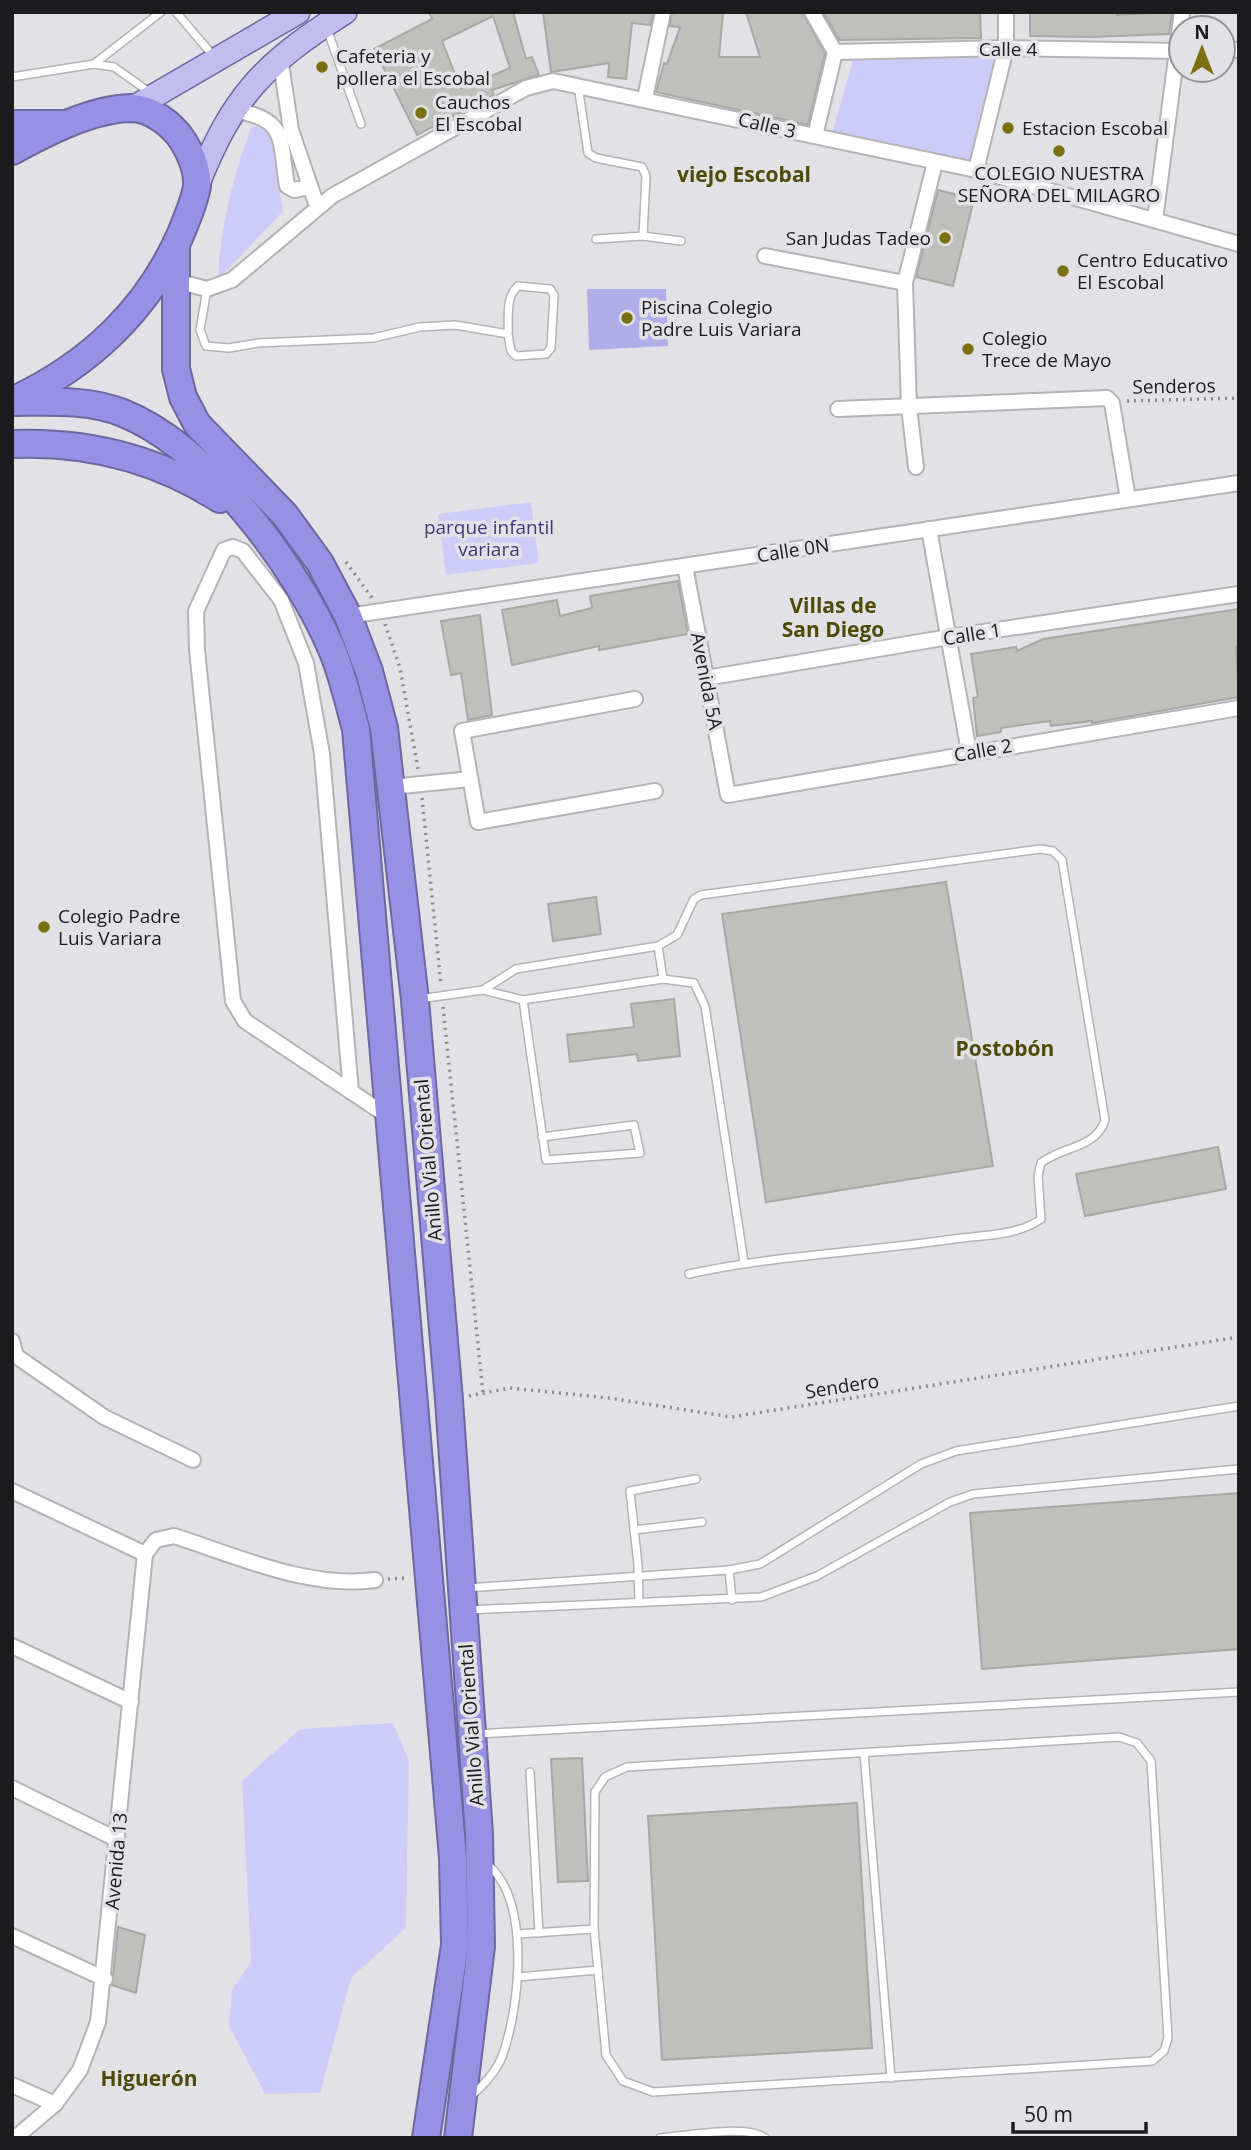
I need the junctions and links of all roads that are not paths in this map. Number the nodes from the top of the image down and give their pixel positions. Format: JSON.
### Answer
{"nodes":[{"id":1,"x":161,"y":12,"type":"edge"},
{"id":2,"x":176,"y":12,"type":"edge"},
{"id":3,"x":298,"y":12,"type":"edge"},
{"id":4,"x":345,"y":12,"type":"edge"},
{"id":5,"x":663,"y":12,"type":"edge"},
{"id":6,"x":812,"y":12,"type":"edge"},
{"id":7,"x":1006,"y":12,"type":"edge"},
{"id":8,"x":325,"y":25,"type":"junction"},
{"id":9,"x":1006,"y":48,"type":"junction"},
{"id":10,"x":1167,"y":51,"type":"edge"},
{"id":11,"x":835,"y":52,"type":"junction"},
{"id":12,"x":280,"y":57,"type":"junction"},
{"id":13,"x":218,"y":61,"type":"junction"},
{"id":14,"x":93,"y":64,"type":"junction"},
{"id":15,"x":12,"y":77,"type":"edge"},
{"id":16,"x":1175,"y":84,"type":"edge"},
{"id":17,"x":578,"y":85,"type":"junction"},
{"id":18,"x":645,"y":98,"type":"junction"},
{"id":19,"x":144,"y":102,"type":"junction"},
{"id":20,"x":233,"y":110,"type":"junction"},
{"id":21,"x":12,"y":124,"type":"edge"},
{"id":22,"x":69,"y":124,"type":"junction"},
{"id":23,"x":361,"y":124,"type":"dead end"},
{"id":24,"x":815,"y":136,"type":"junction"},
{"id":25,"x":12,"y":151,"type":"edge"},
{"id":26,"x":935,"y":162,"type":"junction"},
{"id":27,"x":976,"y":170,"type":"junction"},
{"id":28,"x":197,"y":186,"type":"junction"},
{"id":29,"x":310,"y":187,"type":"junction"},
{"id":30,"x":317,"y":206,"type":"junction"},
{"id":31,"x":1155,"y":220,"type":"junction"},
{"id":32,"x":643,"y":236,"type":"junction"},
{"id":33,"x":596,"y":239,"type":"dead end"},
{"id":34,"x":681,"y":241,"type":"dead end"},
{"id":35,"x":1239,"y":244,"type":"edge"},
{"id":36,"x":176,"y":245,"type":"junction"},
{"id":37,"x":765,"y":256,"type":"dead end"},
{"id":38,"x":176,"y":281,"type":"junction"},
{"id":39,"x":905,"y":283,"type":"junction"},
{"id":40,"x":207,"y":289,"type":"junction"},
{"id":41,"x":508,"y":334,"type":"junction"},
{"id":42,"x":12,"y":401,"type":"edge"},
{"id":43,"x":909,"y":407,"type":"junction"},
{"id":44,"x":838,"y":409,"type":"dead end"},
{"id":45,"x":12,"y":444,"type":"edge"},
{"id":46,"x":916,"y":467,"type":"dead end"},
{"id":47,"x":1239,"y":483,"type":"edge"},
{"id":48,"x":1128,"y":499,"type":"junction"},
{"id":49,"x":251,"y":520,"type":"junction"},
{"id":50,"x":929,"y":529,"type":"junction"},
{"id":51,"x":685,"y":566,"type":"junction"},
{"id":52,"x":1239,"y":594,"type":"edge"},
{"id":53,"x":348,"y":616,"type":"junction"},
{"id":54,"x":948,"y":637,"type":"junction"},
{"id":55,"x":706,"y":678,"type":"junction"},
{"id":56,"x":635,"y":699,"type":"dead end"},
{"id":57,"x":1239,"y":708,"type":"edge"},
{"id":58,"x":969,"y":752,"type":"junction"},
{"id":59,"x":470,"y":779,"type":"junction"},
{"id":60,"x":392,"y":787,"type":"junction"},
{"id":61,"x":655,"y":791,"type":"dead end"},
{"id":62,"x":727,"y":795,"type":"joint"},
{"id":63,"x":658,"y":946,"type":"junction"},
{"id":64,"x":663,"y":979,"type":"junction"},
{"id":65,"x":482,"y":990,"type":"junction"},
{"id":66,"x":415,"y":1000,"type":"junction"},
{"id":67,"x":523,"y":1000,"type":"junction"},
{"id":68,"x":351,"y":1092,"type":"junction"},
{"id":69,"x":389,"y":1117,"type":"junction"},
{"id":70,"x":542,"y":1137,"type":"junction"},
{"id":71,"x":744,"y":1262,"type":"junction"},
{"id":72,"x":689,"y":1274,"type":"dead end"},
{"id":73,"x":12,"y":1341,"type":"edge"},
{"id":74,"x":14,"y":1357,"type":"edge"},
{"id":75,"x":1239,"y":1406,"type":"edge"},
{"id":76,"x":193,"y":1460,"type":"dead end"},
{"id":77,"x":1239,"y":1469,"type":"edge"},
{"id":78,"x":696,"y":1479,"type":"dead end"},
{"id":79,"x":13,"y":1494,"type":"edge"},
{"id":80,"x":702,"y":1522,"type":"dead end"},
{"id":81,"x":634,"y":1530,"type":"junction"},
{"id":82,"x":145,"y":1554,"type":"junction"},
{"id":83,"x":729,"y":1570,"type":"junction"},
{"id":84,"x":639,"y":1575,"type":"junction"},
{"id":85,"x":375,"y":1580,"type":"road end"},
{"id":86,"x":462,"y":1600,"type":"junction"},
{"id":87,"x":732,"y":1600,"type":"junction"},
{"id":88,"x":639,"y":1602,"type":"junction"},
{"id":89,"x":12,"y":1646,"type":"edge"},
{"id":90,"x":1239,"y":1692,"type":"edge"},
{"id":91,"x":131,"y":1702,"type":"junction"},
{"id":92,"x":472,"y":1734,"type":"junction"},
{"id":93,"x":864,"y":1753,"type":"junction"},
{"id":94,"x":530,"y":1772,"type":"dead end"},
{"id":95,"x":12,"y":1788,"type":"edge"},
{"id":96,"x":118,"y":1840,"type":"junction"},
{"id":97,"x":479,"y":1858,"type":"junction"},
{"id":98,"x":594,"y":1929,"type":"junction"},
{"id":99,"x":539,"y":1933,"type":"junction"},
{"id":100,"x":518,"y":1934,"type":"junction"},
{"id":101,"x":12,"y":1936,"type":"edge"},
{"id":102,"x":598,"y":1970,"type":"junction"},
{"id":103,"x":518,"y":1977,"type":"junction"},
{"id":104,"x":105,"y":1979,"type":"junction"},
{"id":105,"x":891,"y":2077,"type":"junction"},
{"id":106,"x":12,"y":2085,"type":"edge"},
{"id":107,"x":55,"y":2104,"type":"junction"},
{"id":108,"x":463,"y":2104,"type":"junction"},
{"id":109,"x":15,"y":2138,"type":"edge"},
{"id":110,"x":426,"y":2138,"type":"edge"},
{"id":111,"x":458,"y":2138,"type":"edge"},
{"id":112,"x":660,"y":2138,"type":"edge"},
{"id":113,"x":765,"y":2138,"type":"edge"}],
"edges":[{"from":1,"to":14,"type":"lane"},
{"from":2,"to":13,"type":"lane"},
{"from":3,"to":13,"type":"main road"},
{"from":4,"to":8,"type":"main road"},
{"from":5,"to":18,"type":"street"},
{"from":6,"to":11,"type":"street"},
{"from":7,"to":9,"type":"street"},
{"from":8,"to":12,"type":"main road"},
{"from":8,"to":23,"type":"lane"},
{"from":9,"to":10,"type":"street","name":"Calle 4"},
{"from":9,"to":11,"type":"street","name":"Calle 4"},
{"from":9,"to":27,"type":"street"},
{"from":11,"to":24,"type":"street"},
{"from":12,"to":20,"type":"main road"},
{"from":12,"to":29,"type":"street"},
{"from":13,"to":19,"type":"main road"},
{"from":14,"to":15,"type":"lane"},
{"from":14,"to":19,"type":"lane"},
{"from":16,"to":31,"type":"street"},
{"from":17,"to":18,"type":"street","name":"Calle 3"},
{"from":17,"to":30,"type":"street","name":"Calle 3"},
{"from":17,"to":32,"type":"lane"},
{"from":18,"to":24,"type":"street","name":"Calle 3"},
{"from":19,"to":22,"type":"highway"},
{"from":19,"to":28,"type":"highway"},
{"from":20,"to":28,"type":"main road"},
{"from":20,"to":29,"type":"street"},
{"from":21,"to":22,"type":"highway"},
{"from":22,"to":25,"type":"highway"},
{"from":24,"to":26,"type":"street","name":"Calle 3"},
{"from":26,"to":27,"type":"street","name":"Calle 3"},
{"from":26,"to":39,"type":"street"},
{"from":27,"to":31,"type":"street","name":"Calle 3"},
{"from":28,"to":36,"type":"highway"},
{"from":29,"to":30,"type":"street"},
{"from":30,"to":40,"type":"street","name":"Calle 3"},
{"from":31,"to":35,"type":"street","name":"Calle 3"},
{"from":32,"to":33,"type":"lane"},
{"from":32,"to":34,"type":"lane"},
{"from":36,"to":38,"type":"highway","name":"Anillo Vial Oriental"},
{"from":36,"to":42,"type":"highway"},
{"from":37,"to":39,"type":"street"},
{"from":38,"to":40,"type":"street"},
{"from":38,"to":53,"type":"highway","name":"Anillo Vial Oriental"},
{"from":39,"to":43,"type":"street"},
{"from":40,"to":41,"type":"lane"},
{"from":41,"to":41,"type":"lane"},
{"from":42,"to":49,"type":"highway","name":"Anillo Vial Oriental"},
{"from":43,"to":44,"type":"street"},
{"from":43,"to":46,"type":"street"},
{"from":43,"to":48,"type":"street"},
{"from":45,"to":49,"type":"highway"},
{"from":47,"to":48,"type":"street","name":"Calle 0N"},
{"from":48,"to":50,"type":"street","name":"Calle 0N"},
{"from":49,"to":69,"type":"highway","name":"Anillo Vial Oriental"},
{"from":50,"to":51,"type":"street","name":"Calle 0N"},
{"from":50,"to":54,"type":"street"},
{"from":51,"to":53,"type":"street","name":"Calle 0N"},
{"from":51,"to":55,"type":"street","name":"Avenida 5A"},
{"from":52,"to":54,"type":"street","name":"Calle 1"},
{"from":53,"to":60,"type":"highway","name":"Anillo Vial Oriental"},
{"from":54,"to":55,"type":"street","name":"Calle 1"},
{"from":54,"to":58,"type":"street"},
{"from":55,"to":62,"type":"street","name":"Avenida 5A"},
{"from":56,"to":59,"type":"street"},
{"from":57,"to":58,"type":"street","name":"Calle 2"},
{"from":58,"to":62,"type":"street","name":"Calle 2"},
{"from":59,"to":60,"type":"street"},
{"from":59,"to":61,"type":"street"},
{"from":60,"to":66,"type":"highway","name":"Anillo Vial Oriental"},
{"from":63,"to":64,"type":"lane"},
{"from":63,"to":65,"type":"lane"},
{"from":63,"to":71,"type":"lane"},
{"from":64,"to":67,"type":"lane"},
{"from":64,"to":71,"type":"lane"},
{"from":65,"to":66,"type":"lane"},
{"from":65,"to":67,"type":"lane"},
{"from":66,"to":86,"type":"highway","name":"Anillo Vial Oriental"},
{"from":67,"to":70,"type":"lane"},
{"from":68,"to":68,"type":"street"},
{"from":68,"to":69,"type":"street"},
{"from":69,"to":110,"type":"highway","name":"Anillo Vial Oriental"},
{"from":70,"to":70,"type":"lane"},
{"from":71,"to":72,"type":"lane"},
{"from":73,"to":74,"type":"street"},
{"from":74,"to":76,"type":"street"},
{"from":75,"to":83,"type":"lane"},
{"from":77,"to":87,"type":"lane"},
{"from":78,"to":81,"type":"lane"},
{"from":79,"to":82,"type":"street"},
{"from":80,"to":81,"type":"lane"},
{"from":81,"to":84,"type":"lane"},
{"from":82,"to":85,"type":"street"},
{"from":82,"to":91,"type":"street","name":"Avenida 13"},
{"from":83,"to":84,"type":"lane"},
{"from":83,"to":87,"type":"lane"},
{"from":84,"to":86,"type":"lane"},
{"from":84,"to":88,"type":"lane"},
{"from":86,"to":88,"type":"lane"},
{"from":86,"to":92,"type":"highway","name":"Anillo Vial Oriental"},
{"from":87,"to":88,"type":"lane"},
{"from":89,"to":91,"type":"street"},
{"from":90,"to":92,"type":"lane"},
{"from":91,"to":96,"type":"street","name":"Avenida 13"},
{"from":92,"to":97,"type":"highway","name":"Anillo Vial Oriental"},
{"from":93,"to":98,"type":"lane"},
{"from":93,"to":105,"type":"lane"},
{"from":93,"to":105,"type":"lane"},
{"from":94,"to":99,"type":"lane"},
{"from":95,"to":96,"type":"street"},
{"from":96,"to":104,"type":"street","name":"Avenida 13"},
{"from":97,"to":100,"type":"lane"},
{"from":97,"to":108,"type":"highway","name":"Anillo Vial Oriental"},
{"from":98,"to":99,"type":"lane"},
{"from":98,"to":102,"type":"lane"},
{"from":99,"to":100,"type":"lane"},
{"from":100,"to":103,"type":"lane"},
{"from":101,"to":104,"type":"street"},
{"from":102,"to":103,"type":"lane"},
{"from":102,"to":105,"type":"lane"},
{"from":103,"to":108,"type":"lane"},
{"from":104,"to":107,"type":"street","name":"Avenida 13"},
{"from":106,"to":107,"type":"street"},
{"from":107,"to":109,"type":"street","name":"Avenida 13"},
{"from":108,"to":111,"type":"highway","name":"Anillo Vial Oriental"},
{"from":112,"to":113,"type":"lane"}]}
